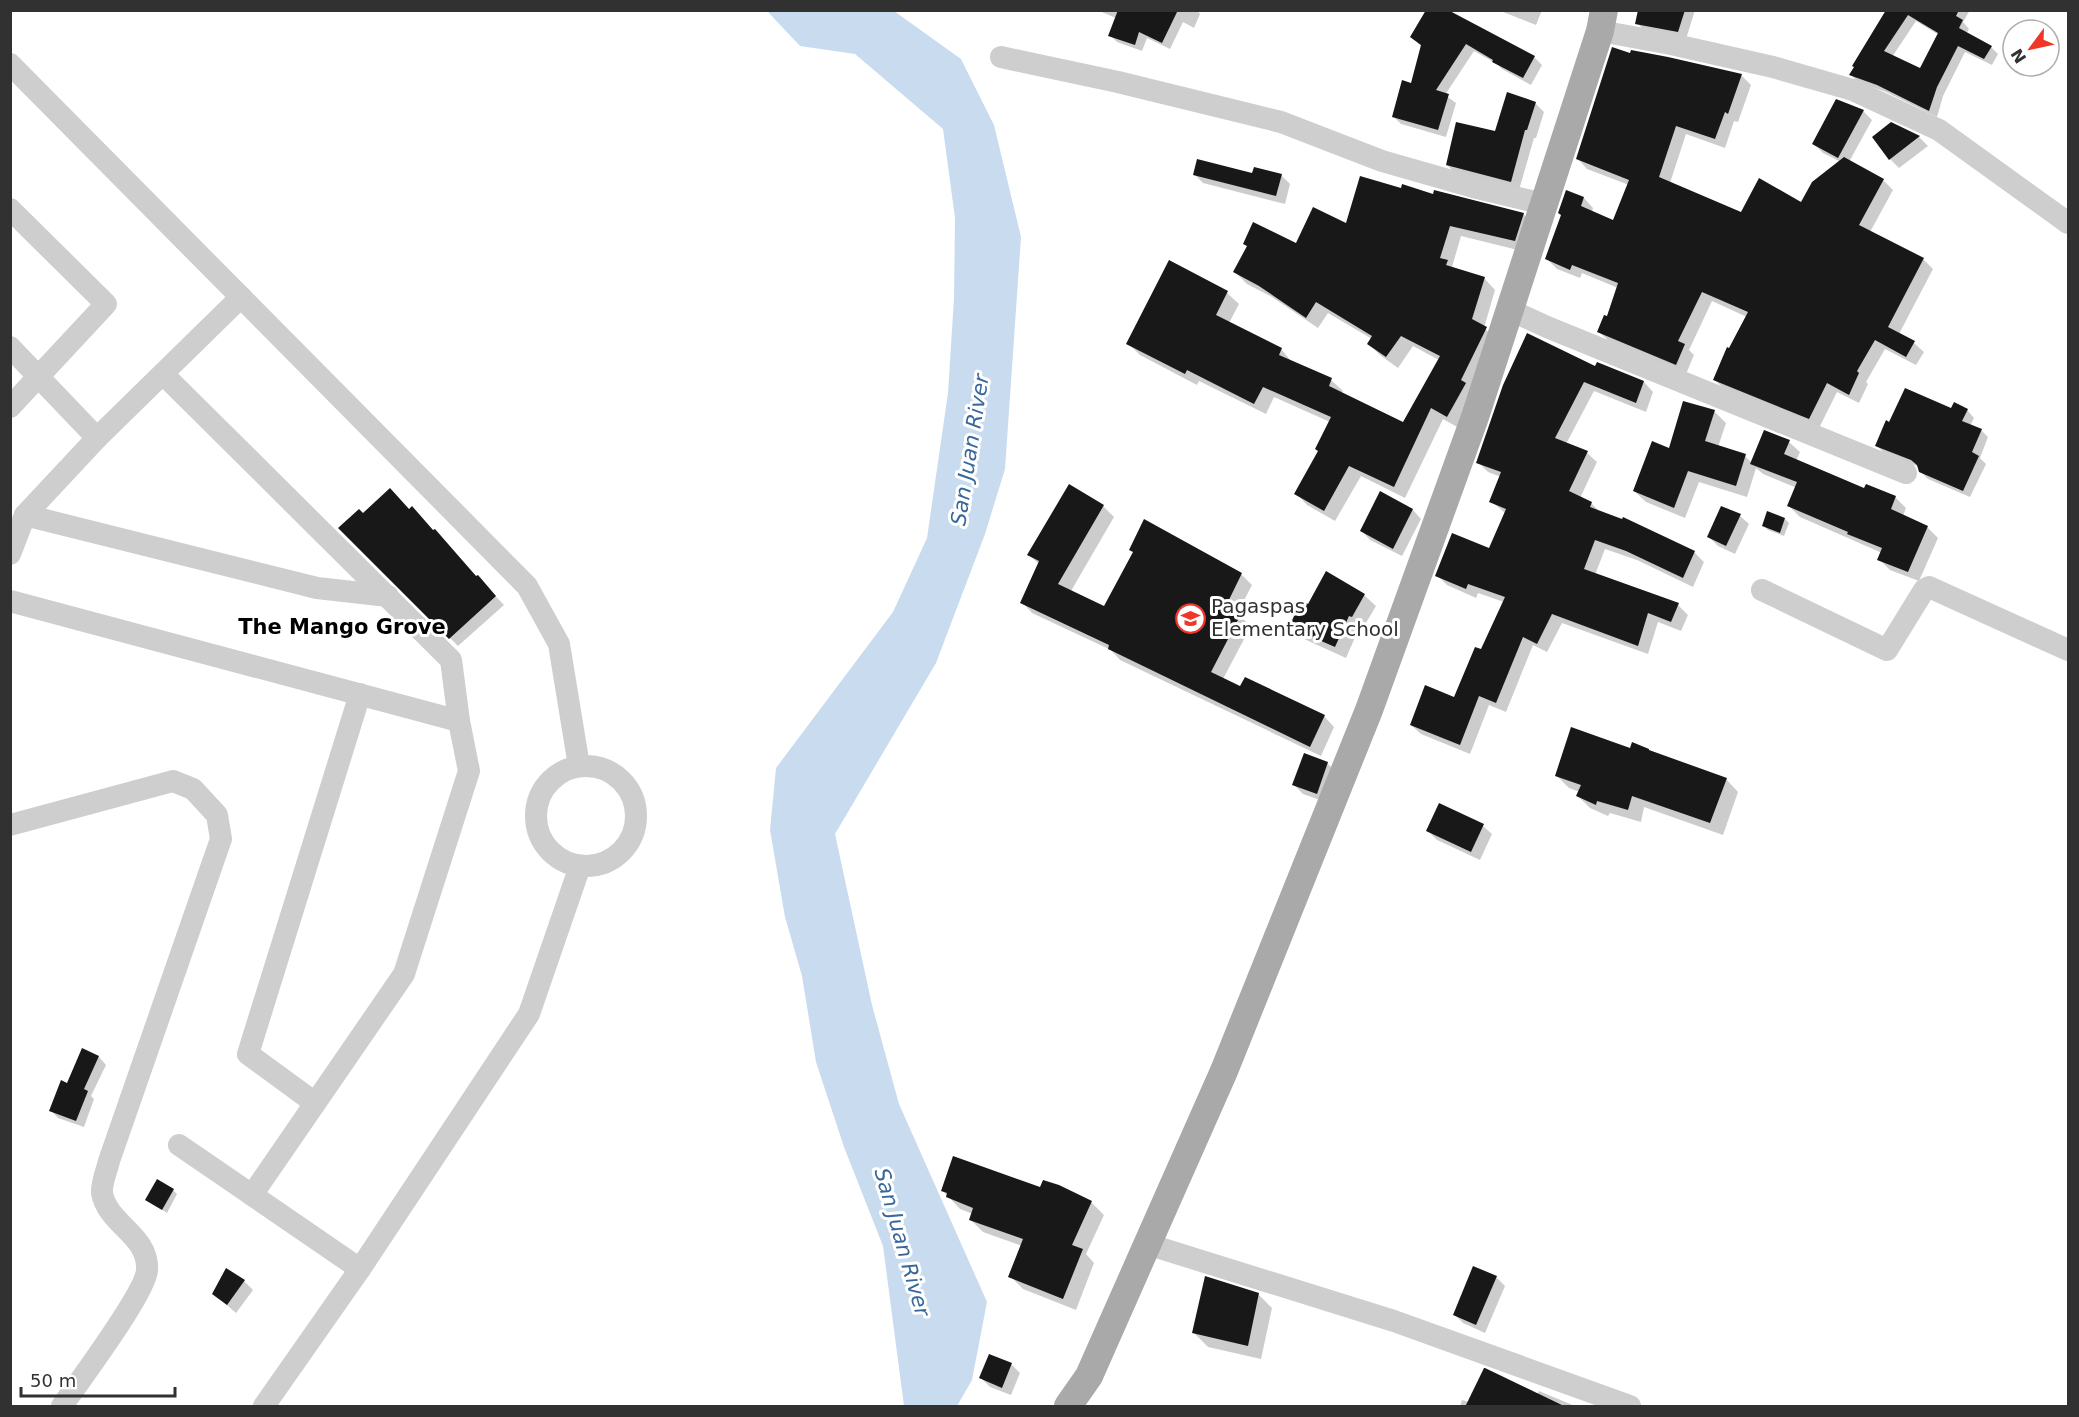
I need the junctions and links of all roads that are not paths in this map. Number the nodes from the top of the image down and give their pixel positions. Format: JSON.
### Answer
{"nodes":[{"id":1,"x":1602,"y":21,"type":"edge"},
{"id":2,"x":1001,"y":57,"type":"dead end"},
{"id":3,"x":10,"y":64,"type":"edge"},
{"id":4,"x":1544,"y":204,"type":"junction"},
{"id":5,"x":10,"y":209,"type":"edge"},
{"id":6,"x":2068,"y":223,"type":"edge"},
{"id":7,"x":241,"y":297,"type":"junction"},
{"id":8,"x":1510,"y":310,"type":"junction"},
{"id":9,"x":10,"y":347,"type":"edge"},
{"id":10,"x":163,"y":374,"type":"junction"},
{"id":11,"x":38,"y":376,"type":"junction"},
{"id":12,"x":10,"y":407,"type":"edge"},
{"id":13,"x":97,"y":438,"type":"junction"},
{"id":14,"x":1906,"y":473,"type":"dead end"},
{"id":15,"x":25,"y":515,"type":"junction"},
{"id":16,"x":10,"y":554,"type":"edge"},
{"id":17,"x":1762,"y":590,"type":"dead end"},
{"id":18,"x":388,"y":596,"type":"junction"},
{"id":19,"x":10,"y":601,"type":"edge"},
{"id":20,"x":2068,"y":650,"type":"edge"},
{"id":21,"x":360,"y":694,"type":"junction"},
{"id":22,"x":459,"y":721,"type":"junction"},
{"id":23,"x":579,"y":766,"type":"junction"},
{"id":24,"x":10,"y":825,"type":"edge"},
{"id":25,"x":580,"y":866,"type":"junction"},
{"id":26,"x":315,"y":1103,"type":"junction"},
{"id":27,"x":179,"y":1144,"type":"dead end"},
{"id":28,"x":252,"y":1195,"type":"junction"},
{"id":29,"x":1148,"y":1244,"type":"junction"},
{"id":30,"x":360,"y":1269,"type":"junction"},
{"id":31,"x":62,"y":1407,"type":"edge"},
{"id":32,"x":264,"y":1407,"type":"edge"},
{"id":33,"x":1068,"y":1407,"type":"edge"},
{"id":34,"x":1630,"y":1407,"type":"edge"}],
"edges":[{"from":1,"to":4,"type":"main road"},
{"from":1,"to":6,"type":"street"},
{"from":2,"to":4,"type":"street"},
{"from":3,"to":7,"type":"street"},
{"from":4,"to":8,"type":"main road"},
{"from":5,"to":11,"type":"street"},
{"from":7,"to":10,"type":"street"},
{"from":7,"to":23,"type":"street"},
{"from":8,"to":14,"type":"street"},
{"from":8,"to":29,"type":"main road"},
{"from":9,"to":11,"type":"street"},
{"from":10,"to":13,"type":"street"},
{"from":10,"to":18,"type":"street"},
{"from":11,"to":12,"type":"street"},
{"from":11,"to":13,"type":"street"},
{"from":13,"to":15,"type":"street"},
{"from":15,"to":16,"type":"street"},
{"from":15,"to":18,"type":"street"},
{"from":17,"to":20,"type":"street"},
{"from":18,"to":22,"type":"street"},
{"from":19,"to":21,"type":"street"},
{"from":21,"to":22,"type":"street"},
{"from":21,"to":26,"type":"street"},
{"from":22,"to":26,"type":"street"},
{"from":23,"to":25,"type":"street"},
{"from":23,"to":25,"type":"street"},
{"from":24,"to":31,"type":"street"},
{"from":25,"to":30,"type":"street"},
{"from":26,"to":28,"type":"street"},
{"from":27,"to":28,"type":"street"},
{"from":28,"to":30,"type":"street"},
{"from":29,"to":33,"type":"main road"},
{"from":29,"to":34,"type":"street"},
{"from":30,"to":32,"type":"street"}]}
